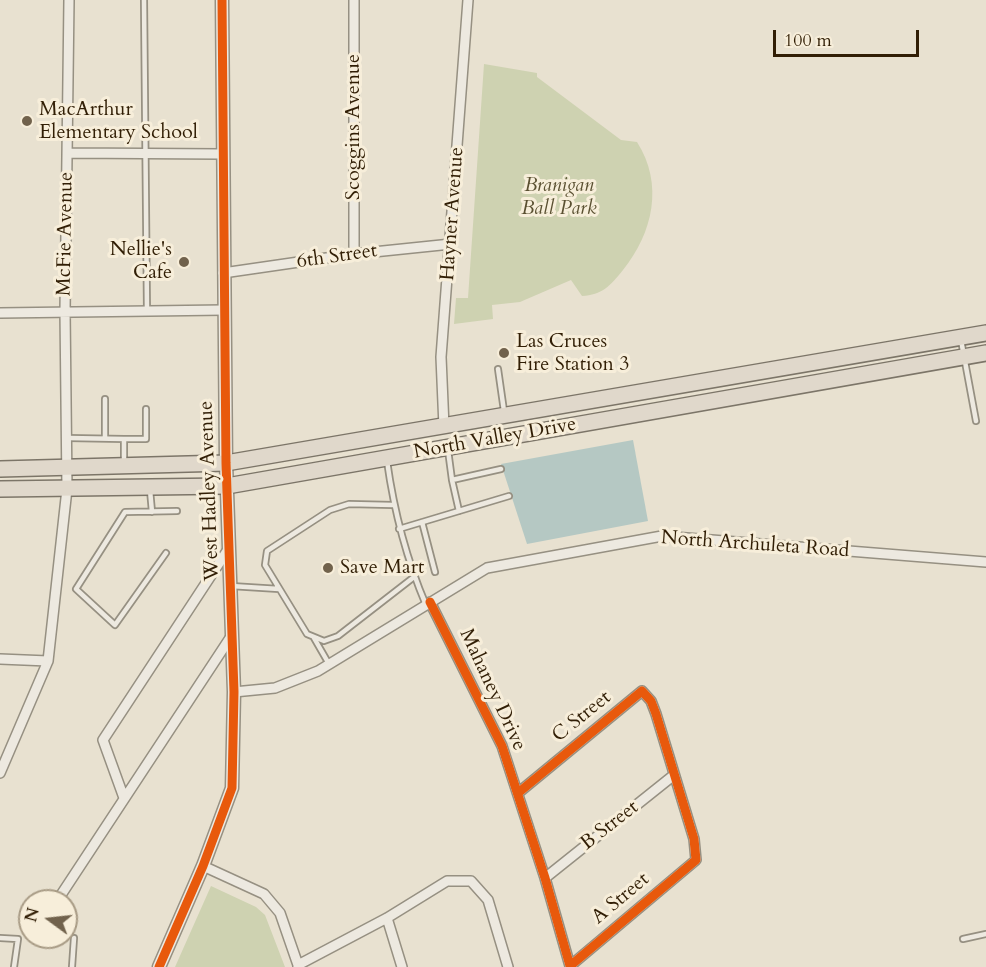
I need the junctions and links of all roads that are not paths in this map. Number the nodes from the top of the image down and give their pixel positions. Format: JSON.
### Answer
{"nodes":[{"id":1,"x":69,"y":0,"type":"edge"},
{"id":2,"x":144,"y":0,"type":"edge"},
{"id":3,"x":222,"y":0,"type":"edge"},
{"id":4,"x":354,"y":0,"type":"edge"},
{"id":5,"x":468,"y":0,"type":"edge"},
{"id":6,"x":68,"y":153,"type":"junction"},
{"id":7,"x":146,"y":153,"type":"junction"},
{"id":8,"x":221,"y":154,"type":"junction"},
{"id":9,"x":451,"y":244,"type":"junction"},
{"id":10,"x":354,"y":254,"type":"junction"},
{"id":11,"x":223,"y":273,"type":"junction"},
{"id":12,"x":147,"y":310,"type":"junction"},
{"id":13,"x":224,"y":310,"type":"junction"},
{"id":14,"x":65,"y":311,"type":"junction"},
{"id":15,"x":0,"y":313,"type":"edge"},
{"id":16,"x":986,"y":333,"type":"edge"},
{"id":17,"x":960,"y":337,"type":"junction"},
{"id":18,"x":986,"y":353,"type":"edge"},
{"id":19,"x":964,"y":357,"type":"junction"},
{"id":20,"x":498,"y":369,"type":"dead end"},
{"id":21,"x":105,"y":399,"type":"dead end"},
{"id":22,"x":146,"y":409,"type":"dead end"},
{"id":23,"x":504,"y":417,"type":"junction"},
{"id":24,"x":976,"y":421,"type":"dead end"},
{"id":25,"x":444,"y":427,"type":"junction"},
{"id":26,"x":68,"y":438,"type":"junction"},
{"id":27,"x":105,"y":438,"type":"junction"},
{"id":28,"x":124,"y":439,"type":"junction"},
{"id":29,"x":448,"y":447,"type":"junction"},
{"id":30,"x":386,"y":458,"type":"junction"},
{"id":31,"x":226,"y":463,"type":"junction"},
{"id":32,"x":124,"y":466,"type":"junction"},
{"id":33,"x":68,"y":468,"type":"junction"},
{"id":34,"x":0,"y":469,"type":"edge"},
{"id":35,"x":501,"y":469,"type":"dead end"},
{"id":36,"x":452,"y":480,"type":"junction"},
{"id":37,"x":227,"y":486,"type":"junction"},
{"id":38,"x":150,"y":487,"type":"junction"},
{"id":39,"x":0,"y":489,"type":"edge"},
{"id":40,"x":67,"y":489,"type":"junction"},
{"id":41,"x":510,"y":496,"type":"dead end"},
{"id":42,"x":393,"y":505,"type":"junction"},
{"id":43,"x":177,"y":511,"type":"dead end"},
{"id":44,"x":459,"y":511,"type":"junction"},
{"id":45,"x":152,"y":512,"type":"junction"},
{"id":46,"x":422,"y":522,"type":"junction"},
{"id":47,"x":399,"y":529,"type":"junction"},
{"id":48,"x":230,"y":548,"type":"junction"},
{"id":49,"x":166,"y":553,"type":"dead end"},
{"id":50,"x":986,"y":563,"type":"edge"},
{"id":51,"x":435,"y":572,"type":"dead end"},
{"id":52,"x":414,"y":577,"type":"junction"},
{"id":53,"x":231,"y":586,"type":"junction"},
{"id":54,"x":279,"y":589,"type":"junction"},
{"id":55,"x":428,"y":603,"type":"junction"},
{"id":56,"x":232,"y":634,"type":"junction"},
{"id":57,"x":314,"y":638,"type":"junction"},
{"id":58,"x":0,"y":659,"type":"edge"},
{"id":59,"x":48,"y":661,"type":"junction"},
{"id":60,"x":329,"y":664,"type":"junction"},
{"id":61,"x":234,"y":692,"type":"junction"},
{"id":62,"x":0,"y":773,"type":"edge"},
{"id":63,"x":674,"y":776,"type":"junction"},
{"id":64,"x":518,"y":793,"type":"junction"},
{"id":65,"x":124,"y":798,"type":"junction"},
{"id":66,"x":204,"y":866,"type":"junction"},
{"id":67,"x":545,"y":878,"type":"junction"},
{"id":68,"x":65,"y":889,"type":"edge"},
{"id":69,"x":387,"y":918,"type":"junction"},
{"id":70,"x":986,"y":934,"type":"edge"},
{"id":71,"x":0,"y":938,"type":"edge"},
{"id":72,"x":963,"y":939,"type":"dead end"},
{"id":73,"x":73,"y":949,"type":"edge"},
{"id":74,"x":298,"y":966,"type":"edge"},
{"id":75,"x":570,"y":966,"type":"edge"},
{"id":76,"x":14,"y":967,"type":"edge"},
{"id":77,"x":72,"y":967,"type":"edge"},
{"id":78,"x":159,"y":967,"type":"edge"},
{"id":79,"x":402,"y":967,"type":"edge"},
{"id":80,"x":508,"y":967,"type":"edge"}],
"edges":[{"from":1,"to":6,"type":"street","name":"McFie Avenue"},
{"from":2,"to":7,"type":"lane"},
{"from":3,"to":8,"type":"street","name":"West Hadley Avenue"},
{"from":4,"to":10,"type":"street","name":"Scoggins Avenue"},
{"from":5,"to":9,"type":"street","name":"Hayner Avenue"},
{"from":6,"to":7,"type":"street"},
{"from":6,"to":14,"type":"street","name":"McFie Avenue"},
{"from":7,"to":8,"type":"street"},
{"from":7,"to":12,"type":"lane"},
{"from":8,"to":11,"type":"street","name":"West Hadley Avenue"},
{"from":9,"to":10,"type":"street","name":"6th Street"},
{"from":9,"to":25,"type":"street","name":"Hayner Avenue"},
{"from":10,"to":11,"type":"street","name":"6th Street"},
{"from":11,"to":13,"type":"street","name":"West Hadley Avenue"},
{"from":12,"to":13,"type":"street"},
{"from":12,"to":14,"type":"street"},
{"from":13,"to":31,"type":"street","name":"West Hadley Avenue"},
{"from":14,"to":15,"type":"street"},
{"from":14,"to":26,"type":"street","name":"McFie Avenue"},
{"from":16,"to":17,"type":"main road","name":"North Valley Drive"},
{"from":17,"to":19,"type":"lane"},
{"from":17,"to":23,"type":"main road","name":"North Valley Drive"},
{"from":18,"to":19,"type":"main road","name":"North Valley Drive"},
{"from":19,"to":24,"type":"lane"},
{"from":19,"to":29,"type":"main road","name":"North Valley Drive"},
{"from":20,"to":23,"type":"lane"},
{"from":21,"to":27,"type":"lane"},
{"from":22,"to":28,"type":"lane"},
{"from":23,"to":25,"type":"main road","name":"North Valley Drive"},
{"from":25,"to":31,"type":"main road","name":"North Valley Drive"},
{"from":26,"to":27,"type":"lane"},
{"from":26,"to":33,"type":"street","name":"McFie Avenue"},
{"from":27,"to":28,"type":"lane"},
{"from":28,"to":32,"type":"lane"},
{"from":29,"to":30,"type":"main road","name":"North Valley Drive"},
{"from":29,"to":36,"type":"lane"},
{"from":30,"to":37,"type":"main road","name":"North Valley Drive"},
{"from":30,"to":42,"type":"lane"},
{"from":31,"to":32,"type":"main road","name":"North Valley Drive"},
{"from":31,"to":37,"type":"street","name":"West Hadley Avenue"},
{"from":32,"to":33,"type":"main road","name":"North Valley Drive"},
{"from":33,"to":34,"type":"main road","name":"North Valley Drive"},
{"from":33,"to":40,"type":"street","name":"McFie Avenue"},
{"from":35,"to":36,"type":"lane"},
{"from":36,"to":44,"type":"lane"},
{"from":37,"to":38,"type":"main road","name":"North Valley Drive"},
{"from":37,"to":48,"type":"street","name":"West Hadley Avenue"},
{"from":38,"to":40,"type":"main road","name":"North Valley Drive"},
{"from":38,"to":45,"type":"lane"},
{"from":39,"to":40,"type":"main road","name":"North Valley Drive"},
{"from":40,"to":59,"type":"street","name":"McFie Avenue"},
{"from":41,"to":44,"type":"lane"},
{"from":42,"to":47,"type":"lane"},
{"from":42,"to":54,"type":"lane"},
{"from":43,"to":45,"type":"lane"},
{"from":44,"to":46,"type":"lane"},
{"from":45,"to":49,"type":"lane"},
{"from":46,"to":47,"type":"lane"},
{"from":46,"to":51,"type":"lane"},
{"from":47,"to":52,"type":"lane"},
{"from":48,"to":53,"type":"street","name":"West Hadley Avenue"},
{"from":48,"to":65,"type":"street"},
{"from":50,"to":55,"type":"street","name":"North Archuleta Road"},
{"from":52,"to":55,"type":"lane"},
{"from":52,"to":57,"type":"lane"},
{"from":53,"to":54,"type":"lane"},
{"from":53,"to":56,"type":"street","name":"West Hadley Avenue"},
{"from":54,"to":57,"type":"lane"},
{"from":55,"to":60,"type":"street","name":"North Archuleta Road"},
{"from":55,"to":64,"type":"street","name":"Mahaney Drive"},
{"from":56,"to":61,"type":"street","name":"West Hadley Avenue"},
{"from":56,"to":65,"type":"street"},
{"from":57,"to":60,"type":"lane"},
{"from":58,"to":59,"type":"street"},
{"from":59,"to":62,"type":"street","name":"McFie Avenue"},
{"from":60,"to":61,"type":"street","name":"North Archuleta Road"},
{"from":61,"to":66,"type":"street","name":"West Hadley Avenue"},
{"from":63,"to":64,"type":"street","name":"C Street"},
{"from":63,"to":67,"type":"street","name":"B Street"},
{"from":63,"to":75,"type":"street","name":"A Street"},
{"from":64,"to":67,"type":"street","name":"Mahaney Drive"},
{"from":65,"to":68,"type":"street"},
{"from":66,"to":74,"type":"street"},
{"from":66,"to":78,"type":"street","name":"West Hadley Avenue"},
{"from":67,"to":75,"type":"street","name":"Mahaney Drive"},
{"from":69,"to":74,"type":"street"},
{"from":69,"to":79,"type":"street"},
{"from":69,"to":80,"type":"street"},
{"from":70,"to":72,"type":"lane"},
{"from":71,"to":76,"type":"lane"},
{"from":73,"to":77,"type":"lane"}]}
